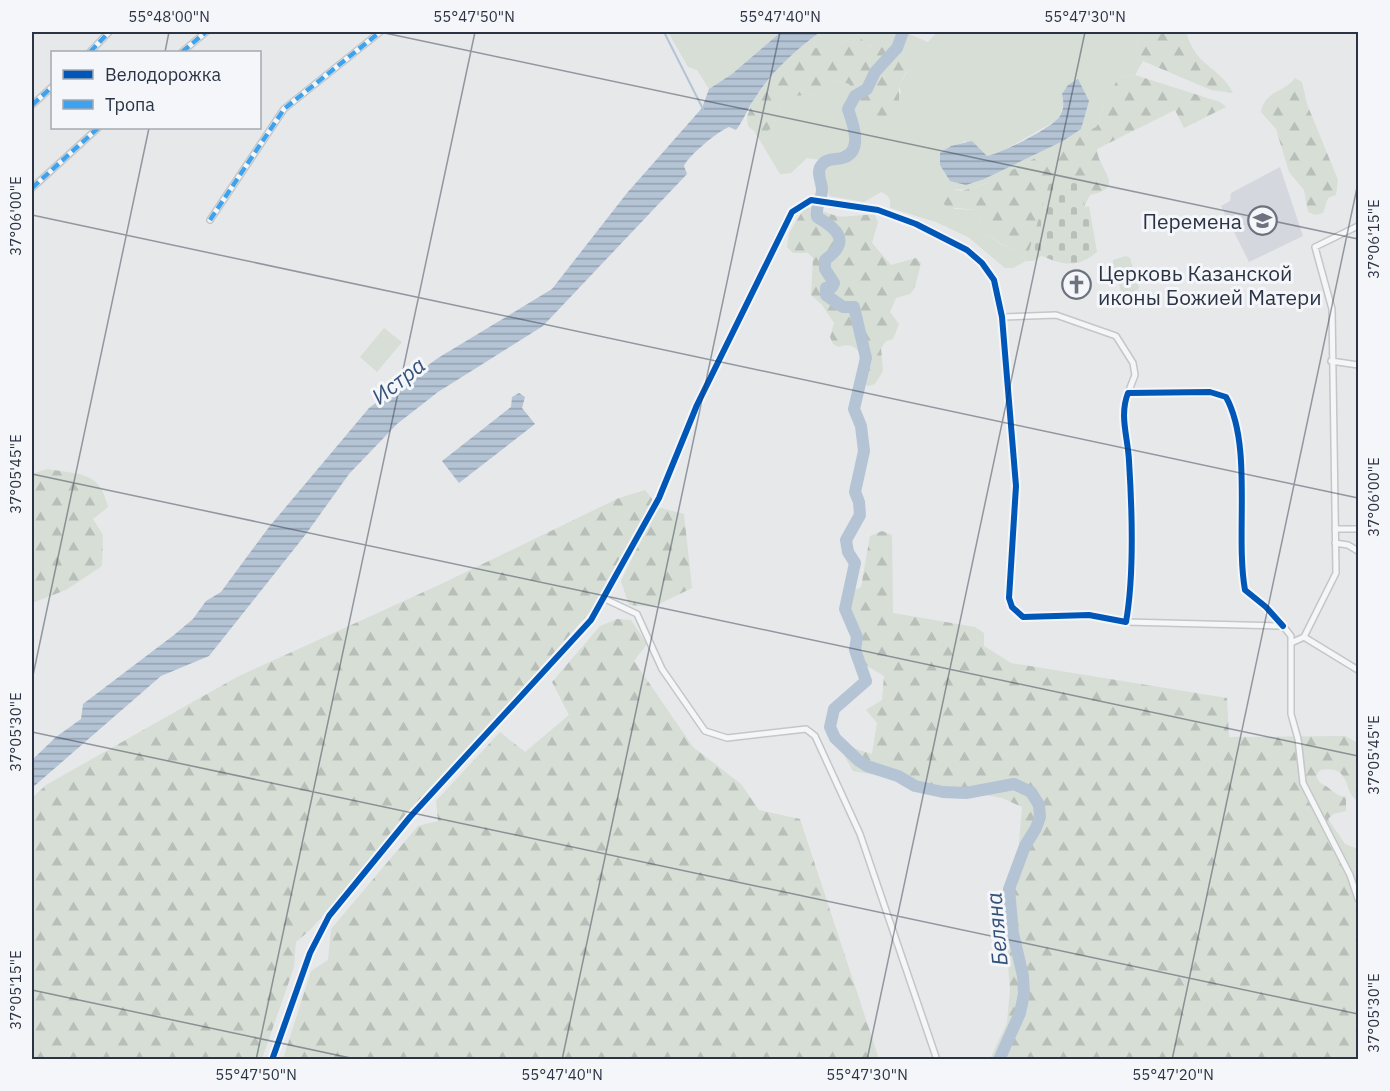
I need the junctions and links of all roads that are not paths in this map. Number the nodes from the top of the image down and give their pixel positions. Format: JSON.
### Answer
{"nodes":[{"id":1,"x":109,"y":32,"type":"edge"},
{"id":2,"x":206,"y":32,"type":"edge"},
{"id":3,"x":380,"y":32,"type":"edge"},
{"id":4,"x":91,"y":51,"type":"edge"},
{"id":5,"x":183,"y":51,"type":"edge"},
{"id":6,"x":51,"y":88,"type":"edge"},
{"id":7,"x":32,"y":105,"type":"edge"},
{"id":8,"x":97,"y":129,"type":"edge"},
{"id":9,"x":32,"y":188,"type":"edge"},
{"id":10,"x":210,"y":220,"type":"dead end"},
{"id":11,"x":1359,"y":226,"type":"edge"},
{"id":12,"x":1002,"y":317,"type":"junction"},
{"id":13,"x":1331,"y":361,"type":"junction"},
{"id":14,"x":1359,"y":364,"type":"edge"},
{"id":15,"x":1128,"y":393,"type":"junction"},
{"id":16,"x":1335,"y":529,"type":"junction"},
{"id":17,"x":1359,"y":529,"type":"edge"},
{"id":18,"x":1335,"y":543,"type":"junction"},
{"id":19,"x":1359,"y":551,"type":"edge"},
{"id":20,"x":605,"y":598,"type":"junction"},
{"id":21,"x":1126,"y":622,"type":"junction"},
{"id":22,"x":1283,"y":626,"type":"junction"},
{"id":23,"x":1304,"y":637,"type":"junction"},
{"id":24,"x":1291,"y":643,"type":"junction"},
{"id":25,"x":1359,"y":670,"type":"edge"},
{"id":26,"x":1359,"y":899,"type":"edge"},
{"id":27,"x":272,"y":1059,"type":"edge"},
{"id":28,"x":937,"y":1059,"type":"edge"}],
"edges":[{"from":1,"to":4,"type":"street"},
{"from":2,"to":5,"type":"street"},
{"from":3,"to":10,"type":"street"},
{"from":6,"to":7,"type":"street"},
{"from":8,"to":9,"type":"street"},
{"from":11,"to":13,"type":"street"},
{"from":12,"to":15,"type":"street"},
{"from":12,"to":20,"type":"street"},
{"from":12,"to":21,"type":"street"},
{"from":13,"to":14,"type":"street"},
{"from":13,"to":16,"type":"street"},
{"from":15,"to":21,"type":"street"},
{"from":15,"to":22,"type":"street"},
{"from":16,"to":17,"type":"street"},
{"from":16,"to":18,"type":"street"},
{"from":18,"to":19,"type":"street"},
{"from":18,"to":23,"type":"street"},
{"from":20,"to":27,"type":"street"},
{"from":20,"to":28,"type":"street"},
{"from":21,"to":22,"type":"street"},
{"from":22,"to":24,"type":"street"},
{"from":23,"to":24,"type":"street"},
{"from":23,"to":25,"type":"street"},
{"from":24,"to":26,"type":"street"}]}
